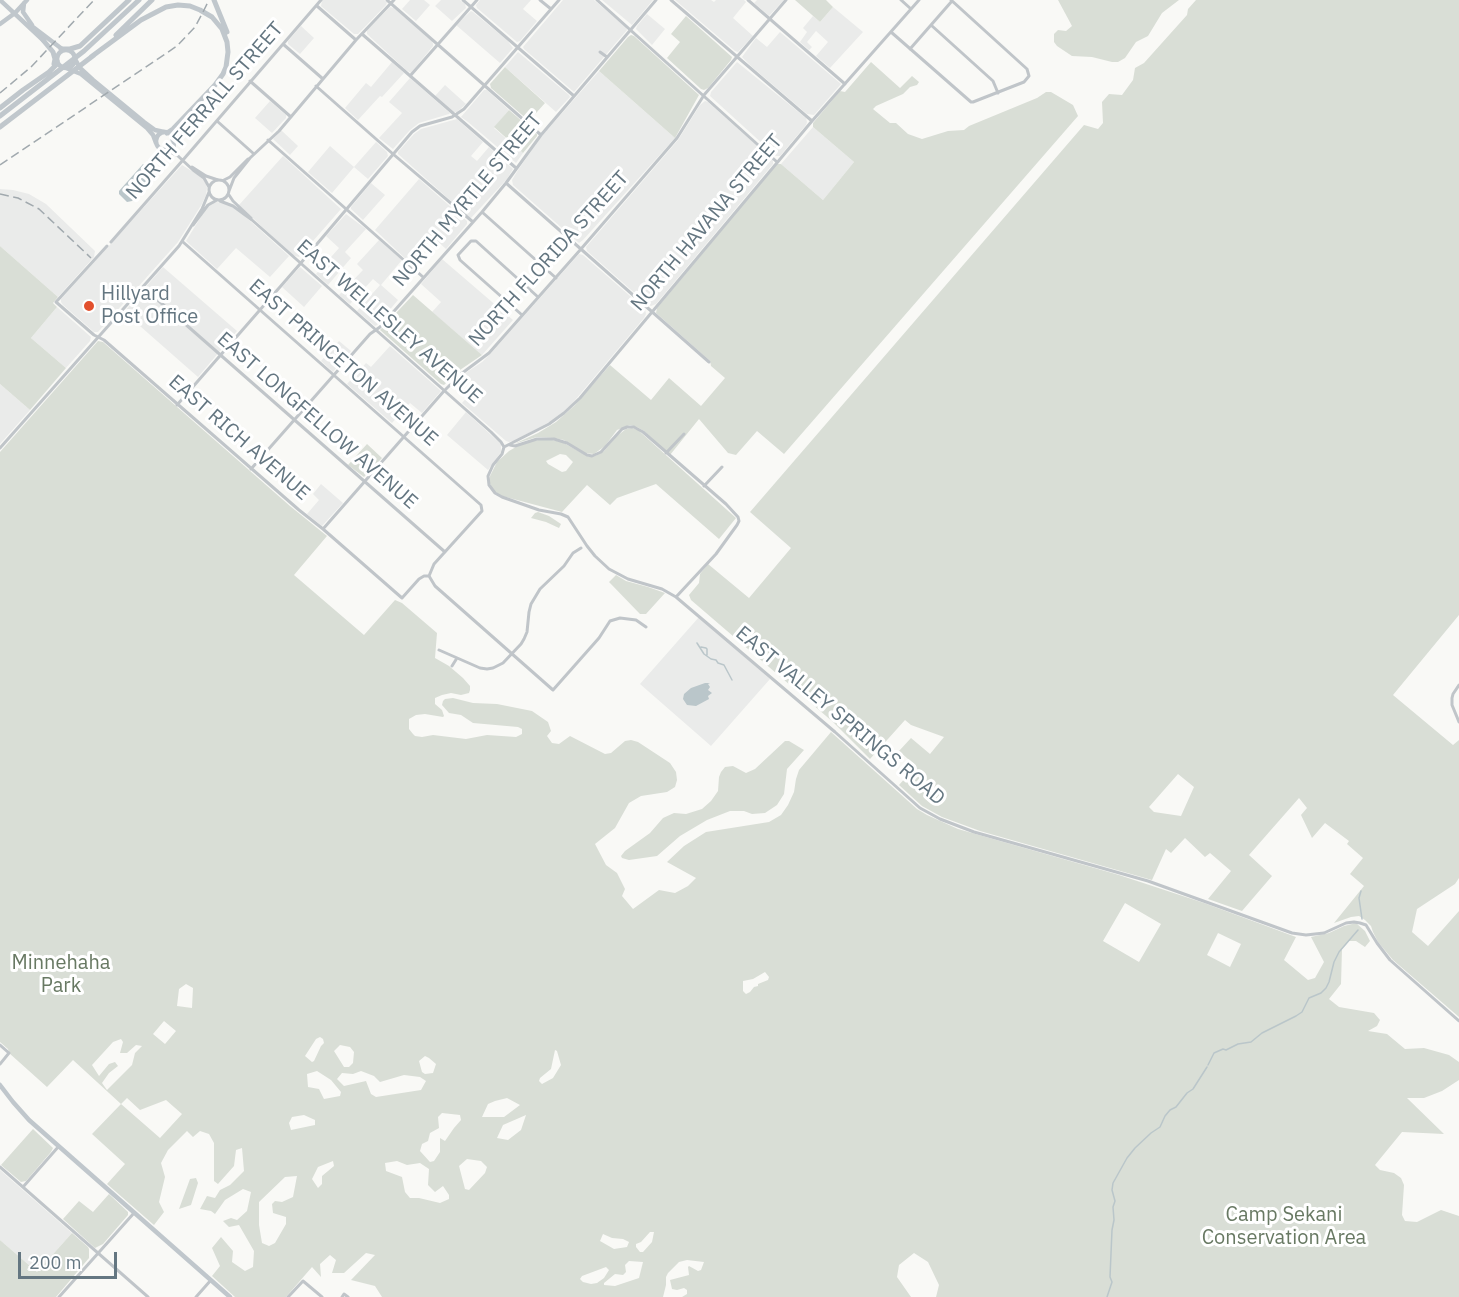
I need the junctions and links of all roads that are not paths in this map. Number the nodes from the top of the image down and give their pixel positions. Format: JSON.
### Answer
{"nodes":[{"id":1,"x":0,"y":0,"type":"edge"},
{"id":2,"x":129,"y":0,"type":"edge"},
{"id":3,"x":139,"y":0,"type":"edge"},
{"id":4,"x":152,"y":0,"type":"edge"},
{"id":5,"x":321,"y":0,"type":"edge"},
{"id":6,"x":387,"y":0,"type":"edge"},
{"id":7,"x":463,"y":0,"type":"edge"},
{"id":8,"x":477,"y":0,"type":"edge"},
{"id":9,"x":540,"y":0,"type":"edge"},
{"id":10,"x":560,"y":0,"type":"edge"},
{"id":11,"x":597,"y":0,"type":"edge"},
{"id":12,"x":657,"y":0,"type":"edge"},
{"id":13,"x":671,"y":0,"type":"edge"},
{"id":14,"x":748,"y":0,"type":"edge"},
{"id":15,"x":786,"y":0,"type":"edge"},
{"id":16,"x":901,"y":0,"type":"edge"},
{"id":17,"x":919,"y":0,"type":"edge"},
{"id":18,"x":951,"y":0,"type":"edge"},
{"id":19,"x":26,"y":1,"type":"edge"},
{"id":20,"x":393,"y":2,"type":"edge"},
{"id":21,"x":215,"y":3,"type":"edge"},
{"id":22,"x":316,"y":6,"type":"junction"},
{"id":23,"x":471,"y":7,"type":"junction"},
{"id":24,"x":551,"y":9,"type":"junction"},
{"id":25,"x":911,"y":9,"type":"junction"},
{"id":26,"x":15,"y":13,"type":"junction"},
{"id":27,"x":770,"y":19,"type":"junction"},
{"id":28,"x":27,"y":24,"type":"junction"},
{"id":29,"x":0,"y":25,"type":"edge"},
{"id":30,"x":931,"y":25,"type":"junction"},
{"id":31,"x":33,"y":27,"type":"junction"},
{"id":32,"x":632,"y":30,"type":"junction"},
{"id":33,"x":891,"y":32,"type":"junction"},
{"id":34,"x":362,"y":34,"type":"junction"},
{"id":35,"x":43,"y":40,"type":"junction"},
{"id":36,"x":356,"y":40,"type":"junction"},
{"id":37,"x":283,"y":44,"type":"junction"},
{"id":38,"x":438,"y":44,"type":"junction"},
{"id":39,"x":518,"y":48,"type":"junction"},
{"id":40,"x":910,"y":49,"type":"junction"},
{"id":41,"x":65,"y":50,"type":"junction"},
{"id":42,"x":600,"y":52,"type":"dead end"},
{"id":43,"x":91,"y":57,"type":"junction"},
{"id":44,"x":607,"y":57,"type":"junction"},
{"id":45,"x":737,"y":57,"type":"junction"},
{"id":46,"x":57,"y":59,"type":"junction"},
{"id":47,"x":75,"y":59,"type":"junction"},
{"id":48,"x":66,"y":68,"type":"junction"},
{"id":49,"x":410,"y":76,"type":"junction"},
{"id":50,"x":42,"y":77,"type":"junction"},
{"id":51,"x":323,"y":79,"type":"junction"},
{"id":52,"x":250,"y":81,"type":"junction"},
{"id":53,"x":845,"y":84,"type":"junction"},
{"id":54,"x":316,"y":86,"type":"junction"},
{"id":55,"x":486,"y":86,"type":"junction"},
{"id":56,"x":998,"y":93,"type":"junction"},
{"id":57,"x":704,"y":95,"type":"junction"},
{"id":58,"x":574,"y":96,"type":"junction"},
{"id":59,"x":0,"y":108,"type":"edge"},
{"id":60,"x":0,"y":116,"type":"edge"},
{"id":61,"x":455,"y":116,"type":"junction"},
{"id":62,"x":291,"y":117,"type":"junction"},
{"id":63,"x":217,"y":121,"type":"junction"},
{"id":64,"x":812,"y":121,"type":"junction"},
{"id":65,"x":0,"y":127,"type":"edge"},
{"id":66,"x":163,"y":132,"type":"junction"},
{"id":67,"x":541,"y":135,"type":"junction"},
{"id":68,"x":268,"y":140,"type":"junction"},
{"id":69,"x":173,"y":141,"type":"junction"},
{"id":70,"x":156,"y":143,"type":"junction"},
{"id":71,"x":163,"y":150,"type":"junction"},
{"id":72,"x":254,"y":154,"type":"junction"},
{"id":73,"x":393,"y":154,"type":"junction"},
{"id":74,"x":178,"y":156,"type":"junction"},
{"id":75,"x":250,"y":158,"type":"junction"},
{"id":76,"x":183,"y":160,"type":"junction"},
{"id":77,"x":777,"y":162,"type":"junction"},
{"id":78,"x":188,"y":164,"type":"junction"},
{"id":79,"x":516,"y":168,"type":"junction"},
{"id":80,"x":219,"y":180,"type":"junction"},
{"id":81,"x":506,"y":183,"type":"junction"},
{"id":82,"x":209,"y":191,"type":"junction"},
{"id":83,"x":229,"y":192,"type":"junction"},
{"id":84,"x":219,"y":200,"type":"junction"},
{"id":85,"x":347,"y":210,"type":"junction"},
{"id":86,"x":482,"y":212,"type":"junction"},
{"id":87,"x":252,"y":220,"type":"junction"},
{"id":88,"x":473,"y":222,"type":"junction"},
{"id":89,"x":191,"y":226,"type":"junction"},
{"id":90,"x":111,"y":242,"type":"dead end"},
{"id":91,"x":183,"y":242,"type":"junction"},
{"id":92,"x":107,"y":246,"type":"dead end"},
{"id":93,"x":581,"y":249,"type":"junction"},
{"id":94,"x":300,"y":264,"type":"junction"},
{"id":95,"x":423,"y":277,"type":"junction"},
{"id":96,"x":556,"y":278,"type":"junction"},
{"id":97,"x":143,"y":287,"type":"junction"},
{"id":98,"x":538,"y":297,"type":"junction"},
{"id":99,"x":260,"y":310,"type":"junction"},
{"id":100,"x":652,"y":312,"type":"junction"},
{"id":101,"x":522,"y":315,"type":"junction"},
{"id":102,"x":375,"y":330,"type":"junction"},
{"id":103,"x":99,"y":337,"type":"junction"},
{"id":104,"x":220,"y":355,"type":"junction"},
{"id":105,"x":710,"y":362,"type":"dead end"},
{"id":106,"x":334,"y":375,"type":"junction"},
{"id":107,"x":444,"y":391,"type":"junction"},
{"id":108,"x":177,"y":405,"type":"junction"},
{"id":109,"x":294,"y":420,"type":"junction"},
{"id":110,"x":684,"y":434,"type":"dead end"},
{"id":111,"x":404,"y":437,"type":"junction"},
{"id":112,"x":510,"y":445,"type":"junction"},
{"id":113,"x":504,"y":447,"type":"junction"},
{"id":114,"x":0,"y":448,"type":"edge"},
{"id":115,"x":666,"y":453,"type":"junction"},
{"id":116,"x":722,"y":467,"type":"dead end"},
{"id":117,"x":251,"y":469,"type":"junction"},
{"id":118,"x":364,"y":482,"type":"junction"},
{"id":119,"x":704,"y":486,"type":"junction"},
{"id":120,"x":323,"y":529,"type":"junction"},
{"id":121,"x":581,"y":548,"type":"dead end"},
{"id":122,"x":445,"y":552,"type":"junction"},
{"id":123,"x":429,"y":576,"type":"junction"},
{"id":124,"x":676,"y":597,"type":"junction"},
{"id":125,"x":646,"y":627,"type":"dead end"},
{"id":126,"x":439,"y":650,"type":"dead end"},
{"id":127,"x":513,"y":653,"type":"junction"},
{"id":128,"x":457,"y":658,"type":"junction"},
{"id":129,"x":452,"y":666,"type":"dead end"},
{"id":130,"x":1459,"y":686,"type":"edge"},
{"id":131,"x":1459,"y":722,"type":"edge"},
{"id":132,"x":1459,"y":1021,"type":"edge"},
{"id":133,"x":0,"y":1045,"type":"edge"},
{"id":134,"x":0,"y":1064,"type":"edge"},
{"id":135,"x":0,"y":1084,"type":"edge"},
{"id":136,"x":59,"y":1146,"type":"junction"},
{"id":137,"x":0,"y":1167,"type":"edge"},
{"id":138,"x":23,"y":1187,"type":"junction"},
{"id":139,"x":134,"y":1213,"type":"junction"},
{"id":140,"x":98,"y":1253,"type":"junction"},
{"id":141,"x":211,"y":1280,"type":"junction"},
{"id":142,"x":62,"y":1296,"type":"edge"},
{"id":143,"x":291,"y":1296,"type":"edge"},
{"id":144,"x":148,"y":1297,"type":"edge"},
{"id":145,"x":196,"y":1297,"type":"edge"},
{"id":146,"x":230,"y":1297,"type":"edge"},
{"id":147,"x":322,"y":1297,"type":"edge"}],
"edges":[{"from":1,"to":26,"type":"main road"},
{"from":2,"to":41,"type":"highway"},
{"from":3,"to":60,"type":"highway"},
{"from":4,"to":43,"type":"highway"},
{"from":5,"to":22,"type":"street","name":"NORTH FERRALL STREET"},
{"from":6,"to":20,"type":"street"},
{"from":7,"to":23,"type":"street"},
{"from":8,"to":23,"type":"street"},
{"from":9,"to":24,"type":"street"},
{"from":10,"to":24,"type":"street"},
{"from":11,"to":32,"type":"street"},
{"from":12,"to":32,"type":"street","name":"NORTH MYRTLE STREET"},
{"from":13,"to":45,"type":"street"},
{"from":14,"to":27,"type":"street"},
{"from":15,"to":27,"type":"street","name":"NORTH FLORIDA STREET"},
{"from":16,"to":25,"type":"street"},
{"from":17,"to":25,"type":"street","name":"NORTH HAVANA STREET"},
{"from":18,"to":30,"type":"street"},
{"from":18,"to":56,"type":"street"},
{"from":19,"to":26,"type":"main road"},
{"from":19,"to":31,"type":"main road"},
{"from":20,"to":34,"type":"street"},
{"from":20,"to":38,"type":"street"},
{"from":21,"to":69,"type":"highway"},
{"from":22,"to":36,"type":"street"},
{"from":22,"to":37,"type":"street","name":"NORTH FERRALL STREET"},
{"from":23,"to":38,"type":"street"},
{"from":23,"to":39,"type":"street"},
{"from":24,"to":39,"type":"street"},
{"from":25,"to":33,"type":"street","name":"NORTH HAVANA STREET"},
{"from":26,"to":28,"type":"main road"},
{"from":26,"to":29,"type":"main road"},
{"from":26,"to":31,"type":"main road"},
{"from":27,"to":45,"type":"street","name":"NORTH FLORIDA STREET"},
{"from":27,"to":53,"type":"street"},
{"from":28,"to":29,"type":"main road"},
{"from":28,"to":35,"type":"main road"},
{"from":30,"to":40,"type":"street"},
{"from":30,"to":56,"type":"street"},
{"from":31,"to":41,"type":"main road"},
{"from":32,"to":44,"type":"street","name":"NORTH MYRTLE STREET"},
{"from":32,"to":57,"type":"street"},
{"from":33,"to":40,"type":"street"},
{"from":33,"to":53,"type":"street","name":"NORTH HAVANA STREET"},
{"from":34,"to":36,"type":"street"},
{"from":34,"to":49,"type":"street"},
{"from":35,"to":46,"type":"main road"},
{"from":35,"to":50,"type":"highway"},
{"from":36,"to":51,"type":"street"},
{"from":37,"to":51,"type":"street"},
{"from":37,"to":52,"type":"street","name":"NORTH FERRALL STREET"},
{"from":38,"to":49,"type":"street"},
{"from":38,"to":55,"type":"street"},
{"from":39,"to":55,"type":"street"},
{"from":39,"to":58,"type":"street"},
{"from":40,"to":56,"type":"street"},
{"from":41,"to":46,"type":"main road"},
{"from":41,"to":47,"type":"main road"},
{"from":42,"to":44,"type":"street"},
{"from":43,"to":65,"type":"highway"},
{"from":43,"to":66,"type":"highway"},
{"from":44,"to":58,"type":"street","name":"NORTH MYRTLE STREET"},
{"from":45,"to":57,"type":"street","name":"NORTH FLORIDA STREET"},
{"from":45,"to":64,"type":"street"},
{"from":46,"to":48,"type":"main road"},
{"from":46,"to":50,"type":"highway"},
{"from":47,"to":48,"type":"main road"},
{"from":47,"to":66,"type":"main road"},
{"from":48,"to":70,"type":"main road"},
{"from":49,"to":61,"type":"street"},
{"from":50,"to":59,"type":"highway"},
{"from":51,"to":54,"type":"street"},
{"from":52,"to":62,"type":"street"},
{"from":52,"to":63,"type":"street","name":"NORTH FERRALL STREET"},
{"from":53,"to":64,"type":"street","name":"NORTH HAVANA STREET"},
{"from":54,"to":62,"type":"street"},
{"from":54,"to":73,"type":"street"},
{"from":55,"to":61,"type":"street"},
{"from":55,"to":67,"type":"street"},
{"from":57,"to":77,"type":"street"},
{"from":57,"to":93,"type":"street","name":"NORTH FLORIDA STREET"},
{"from":58,"to":67,"type":"street","name":"NORTH MYRTLE STREET"},
{"from":61,"to":73,"type":"street"},
{"from":61,"to":79,"type":"street"},
{"from":62,"to":68,"type":"street"},
{"from":63,"to":72,"type":"street"},
{"from":63,"to":76,"type":"street","name":"NORTH FERRALL STREET"},
{"from":64,"to":77,"type":"street","name":"NORTH HAVANA STREET"},
{"from":66,"to":69,"type":"main road"},
{"from":66,"to":70,"type":"main road"},
{"from":67,"to":79,"type":"street","name":"NORTH MYRTLE STREET"},
{"from":68,"to":72,"type":"street"},
{"from":68,"to":85,"type":"street"},
{"from":69,"to":71,"type":"main road"},
{"from":69,"to":74,"type":"street"},
{"from":70,"to":71,"type":"main road"},
{"from":71,"to":74,"type":"street"},
{"from":72,"to":75,"type":"street"},
{"from":73,"to":85,"type":"street"},
{"from":73,"to":88,"type":"street"},
{"from":74,"to":76,"type":"street"},
{"from":75,"to":80,"type":"street"},
{"from":75,"to":83,"type":"street"},
{"from":76,"to":78,"type":"street"},
{"from":76,"to":90,"type":"street","name":"NORTH FERRALL STREET"},
{"from":77,"to":100,"type":"street","name":"NORTH HAVANA STREET"},
{"from":78,"to":80,"type":"street"},
{"from":78,"to":82,"type":"street"},
{"from":79,"to":81,"type":"street","name":"NORTH MYRTLE STREET"},
{"from":80,"to":82,"type":"street"},
{"from":80,"to":83,"type":"street"},
{"from":81,"to":86,"type":"street","name":"NORTH MYRTLE STREET"},
{"from":81,"to":93,"type":"street"},
{"from":82,"to":84,"type":"street"},
{"from":82,"to":89,"type":"street"},
{"from":83,"to":84,"type":"street"},
{"from":83,"to":87,"type":"street","name":"EAST WELLESLEY AVENUE"},
{"from":84,"to":87,"type":"street","name":"EAST WELLESLEY AVENUE"},
{"from":84,"to":89,"type":"street"},
{"from":85,"to":94,"type":"street"},
{"from":85,"to":95,"type":"street"},
{"from":86,"to":88,"type":"street","name":"NORTH MYRTLE STREET"},
{"from":86,"to":96,"type":"street"},
{"from":87,"to":94,"type":"street","name":"EAST WELLESLEY AVENUE"},
{"from":88,"to":95,"type":"street","name":"NORTH MYRTLE STREET"},
{"from":89,"to":91,"type":"street"},
{"from":91,"to":97,"type":"street"},
{"from":91,"to":99,"type":"street","name":"EAST PRINCETON AVENUE"},
{"from":92,"to":103,"type":"street","name":"EAST RICH AVENUE"},
{"from":93,"to":96,"type":"street","name":"NORTH FLORIDA STREET"},
{"from":93,"to":100,"type":"street"},
{"from":94,"to":99,"type":"street"},
{"from":94,"to":102,"type":"street","name":"EAST WELLESLEY AVENUE"},
{"from":95,"to":102,"type":"street","name":"NORTH MYRTLE STREET"},
{"from":96,"to":98,"type":"street","name":"NORTH FLORIDA STREET"},
{"from":97,"to":103,"type":"street"},
{"from":97,"to":104,"type":"street","name":"EAST LONGFELLOW AVENUE"},
{"from":98,"to":101,"type":"street","name":"NORTH FLORIDA STREET"},
{"from":98,"to":101,"type":"street"},
{"from":99,"to":104,"type":"street"},
{"from":99,"to":106,"type":"street","name":"EAST PRINCETON AVENUE"},
{"from":100,"to":105,"type":"street"},
{"from":100,"to":112,"type":"street","name":"NORTH HAVANA STREET"},
{"from":101,"to":107,"type":"street","name":"NORTH FLORIDA STREET"},
{"from":102,"to":106,"type":"street","name":"NORTH MYRTLE STREET"},
{"from":102,"to":107,"type":"street","name":"EAST WELLESLEY AVENUE"},
{"from":103,"to":108,"type":"street","name":"EAST RICH AVENUE"},
{"from":103,"to":114,"type":"street"},
{"from":104,"to":108,"type":"street"},
{"from":104,"to":109,"type":"street","name":"EAST LONGFELLOW AVENUE"},
{"from":106,"to":109,"type":"street","name":"NORTH MYRTLE STREET"},
{"from":106,"to":111,"type":"street","name":"EAST PRINCETON AVENUE"},
{"from":107,"to":111,"type":"street","name":"NORTH FLORIDA STREET"},
{"from":107,"to":113,"type":"street","name":"EAST WELLESLEY AVENUE"},
{"from":108,"to":117,"type":"street","name":"EAST RICH AVENUE"},
{"from":109,"to":117,"type":"street","name":"NORTH MYRTLE STREET"},
{"from":109,"to":118,"type":"street","name":"EAST LONGFELLOW AVENUE"},
{"from":110,"to":115,"type":"street"},
{"from":111,"to":118,"type":"street","name":"NORTH FLORIDA STREET"},
{"from":111,"to":122,"type":"street","name":"EAST PRINCETON AVENUE"},
{"from":112,"to":113,"type":"street","name":"NORTH HAVANA STREET"},
{"from":112,"to":115,"type":"street"},
{"from":113,"to":124,"type":"street","name":"EAST VALLEY SPRINGS ROAD"},
{"from":115,"to":119,"type":"street"},
{"from":116,"to":119,"type":"street"},
{"from":117,"to":120,"type":"street","name":"EAST RICH AVENUE"},
{"from":118,"to":120,"type":"street","name":"NORTH FLORIDA STREET"},
{"from":118,"to":122,"type":"street","name":"EAST LONGFELLOW AVENUE"},
{"from":119,"to":124,"type":"street"},
{"from":120,"to":123,"type":"street","name":"EAST RICH AVENUE"},
{"from":121,"to":127,"type":"street"},
{"from":122,"to":123,"type":"street"},
{"from":123,"to":127,"type":"street"},
{"from":124,"to":132,"type":"street","name":"EAST VALLEY SPRINGS ROAD"},
{"from":125,"to":127,"type":"street"},
{"from":126,"to":128,"type":"street"},
{"from":127,"to":128,"type":"street"},
{"from":128,"to":129,"type":"street"},
{"from":130,"to":131,"type":"street"},
{"from":133,"to":134,"type":"street"},
{"from":135,"to":136,"type":"main road"},
{"from":136,"to":138,"type":"street"},
{"from":136,"to":139,"type":"main road"},
{"from":137,"to":138,"type":"street"},
{"from":138,"to":140,"type":"street"},
{"from":139,"to":140,"type":"street"},
{"from":139,"to":141,"type":"main road"},
{"from":140,"to":142,"type":"street"},
{"from":140,"to":144,"type":"street"},
{"from":141,"to":145,"type":"street"},
{"from":141,"to":146,"type":"main road"},
{"from":143,"to":147,"type":"street"}]}
